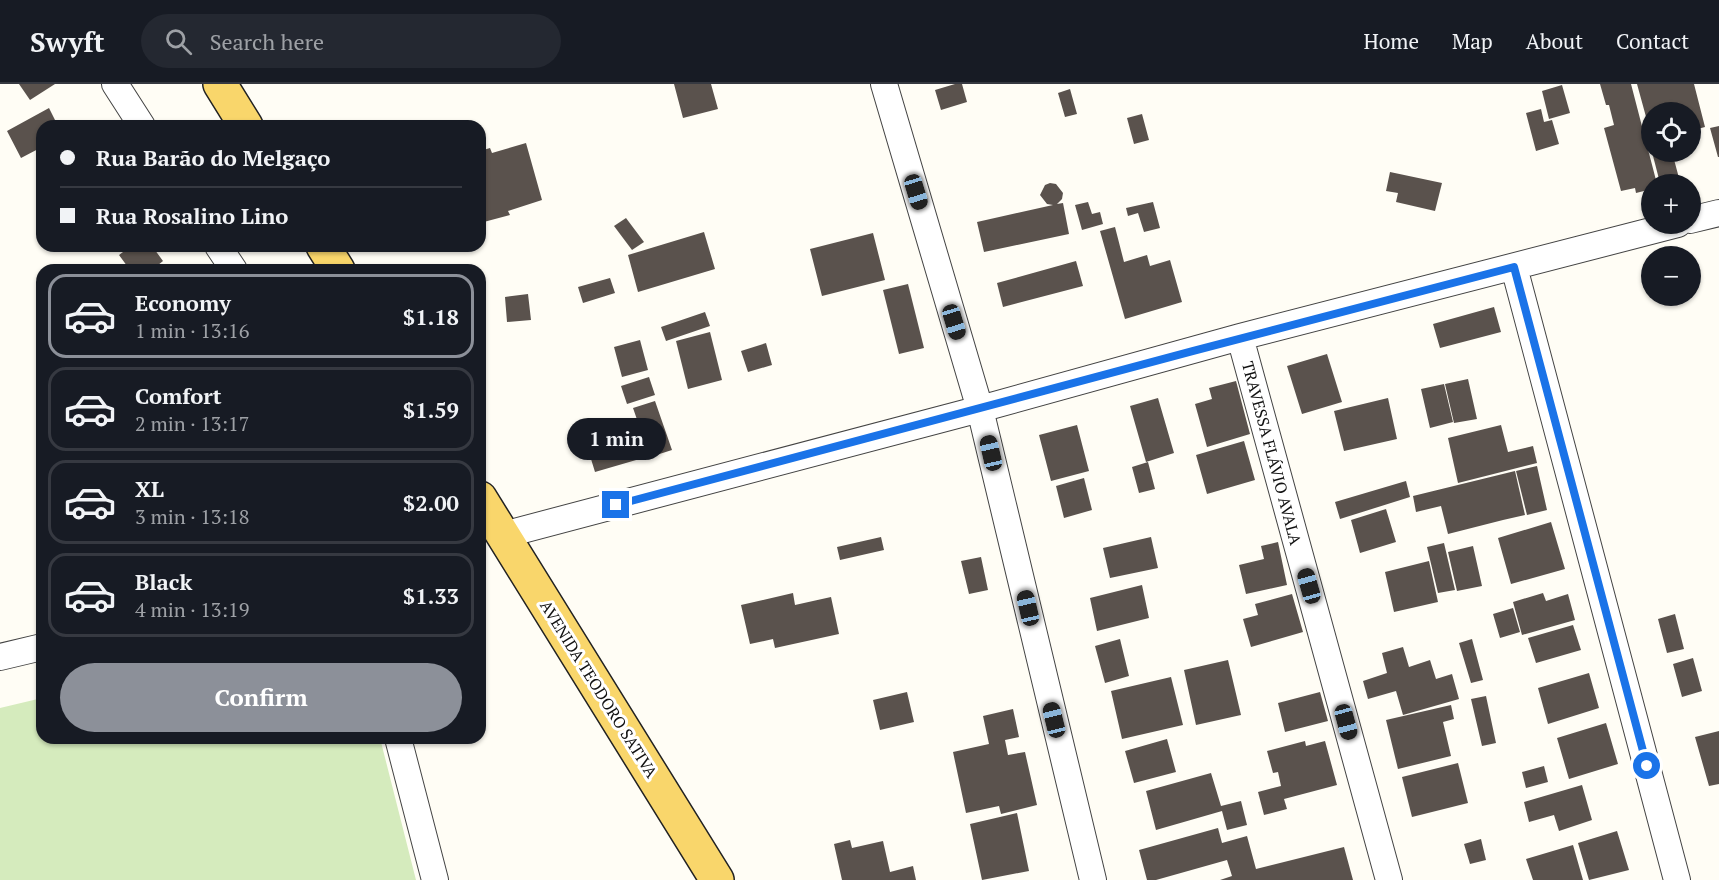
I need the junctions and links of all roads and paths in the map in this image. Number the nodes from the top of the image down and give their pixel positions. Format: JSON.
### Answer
{"nodes":[{"id":1,"x":115,"y":84,"type":"edge"},
{"id":2,"x":220,"y":84,"type":"edge"},
{"id":3,"x":884,"y":84,"type":"edge"},
{"id":4,"x":138,"y":120,"type":"edge"},
{"id":5,"x":242,"y":120,"type":"edge"},
{"id":6,"x":1719,"y":213,"type":"edge"},
{"id":7,"x":1701,"y":217,"type":"edge"},
{"id":8,"x":1641,"y":234,"type":"edge"},
{"id":9,"x":1514,"y":267,"type":"junction"},
{"id":10,"x":1240,"y":337,"type":"junction"},
{"id":11,"x":980,"y":409,"type":"junction"},
{"id":12,"x":486,"y":508,"type":"edge"},
{"id":13,"x":503,"y":535,"type":"junction"},
{"id":14,"x":36,"y":648,"type":"edge"},
{"id":15,"x":0,"y":657,"type":"edge"},
{"id":16,"x":400,"y":744,"type":"edge"},
{"id":17,"x":435,"y":880,"type":"edge"},
{"id":18,"x":717,"y":880,"type":"edge"},
{"id":19,"x":1094,"y":880,"type":"edge"},
{"id":20,"x":1389,"y":880,"type":"edge"},
{"id":21,"x":1677,"y":880,"type":"edge"}],
"edges":[{"from":1,"to":4,"type":"street"},
{"from":2,"to":5,"type":"main road"},
{"from":3,"to":11,"type":"street"},
{"from":6,"to":7,"type":"street"},
{"from":8,"to":9,"type":"street"},
{"from":9,"to":10,"type":"street"},
{"from":9,"to":21,"type":"street"},
{"from":10,"to":11,"type":"street"},
{"from":10,"to":20,"type":"street","name":"TRAVESSA FLÁVIO AVALA"},
{"from":11,"to":13,"type":"street"},
{"from":11,"to":19,"type":"street"},
{"from":12,"to":13,"type":"main road","name":"AVENIDA TEODORO SATIVA"},
{"from":13,"to":18,"type":"main road","name":"AVENIDA TEODORO SATIVA"},
{"from":14,"to":15,"type":"street"},
{"from":16,"to":17,"type":"street"}]}
